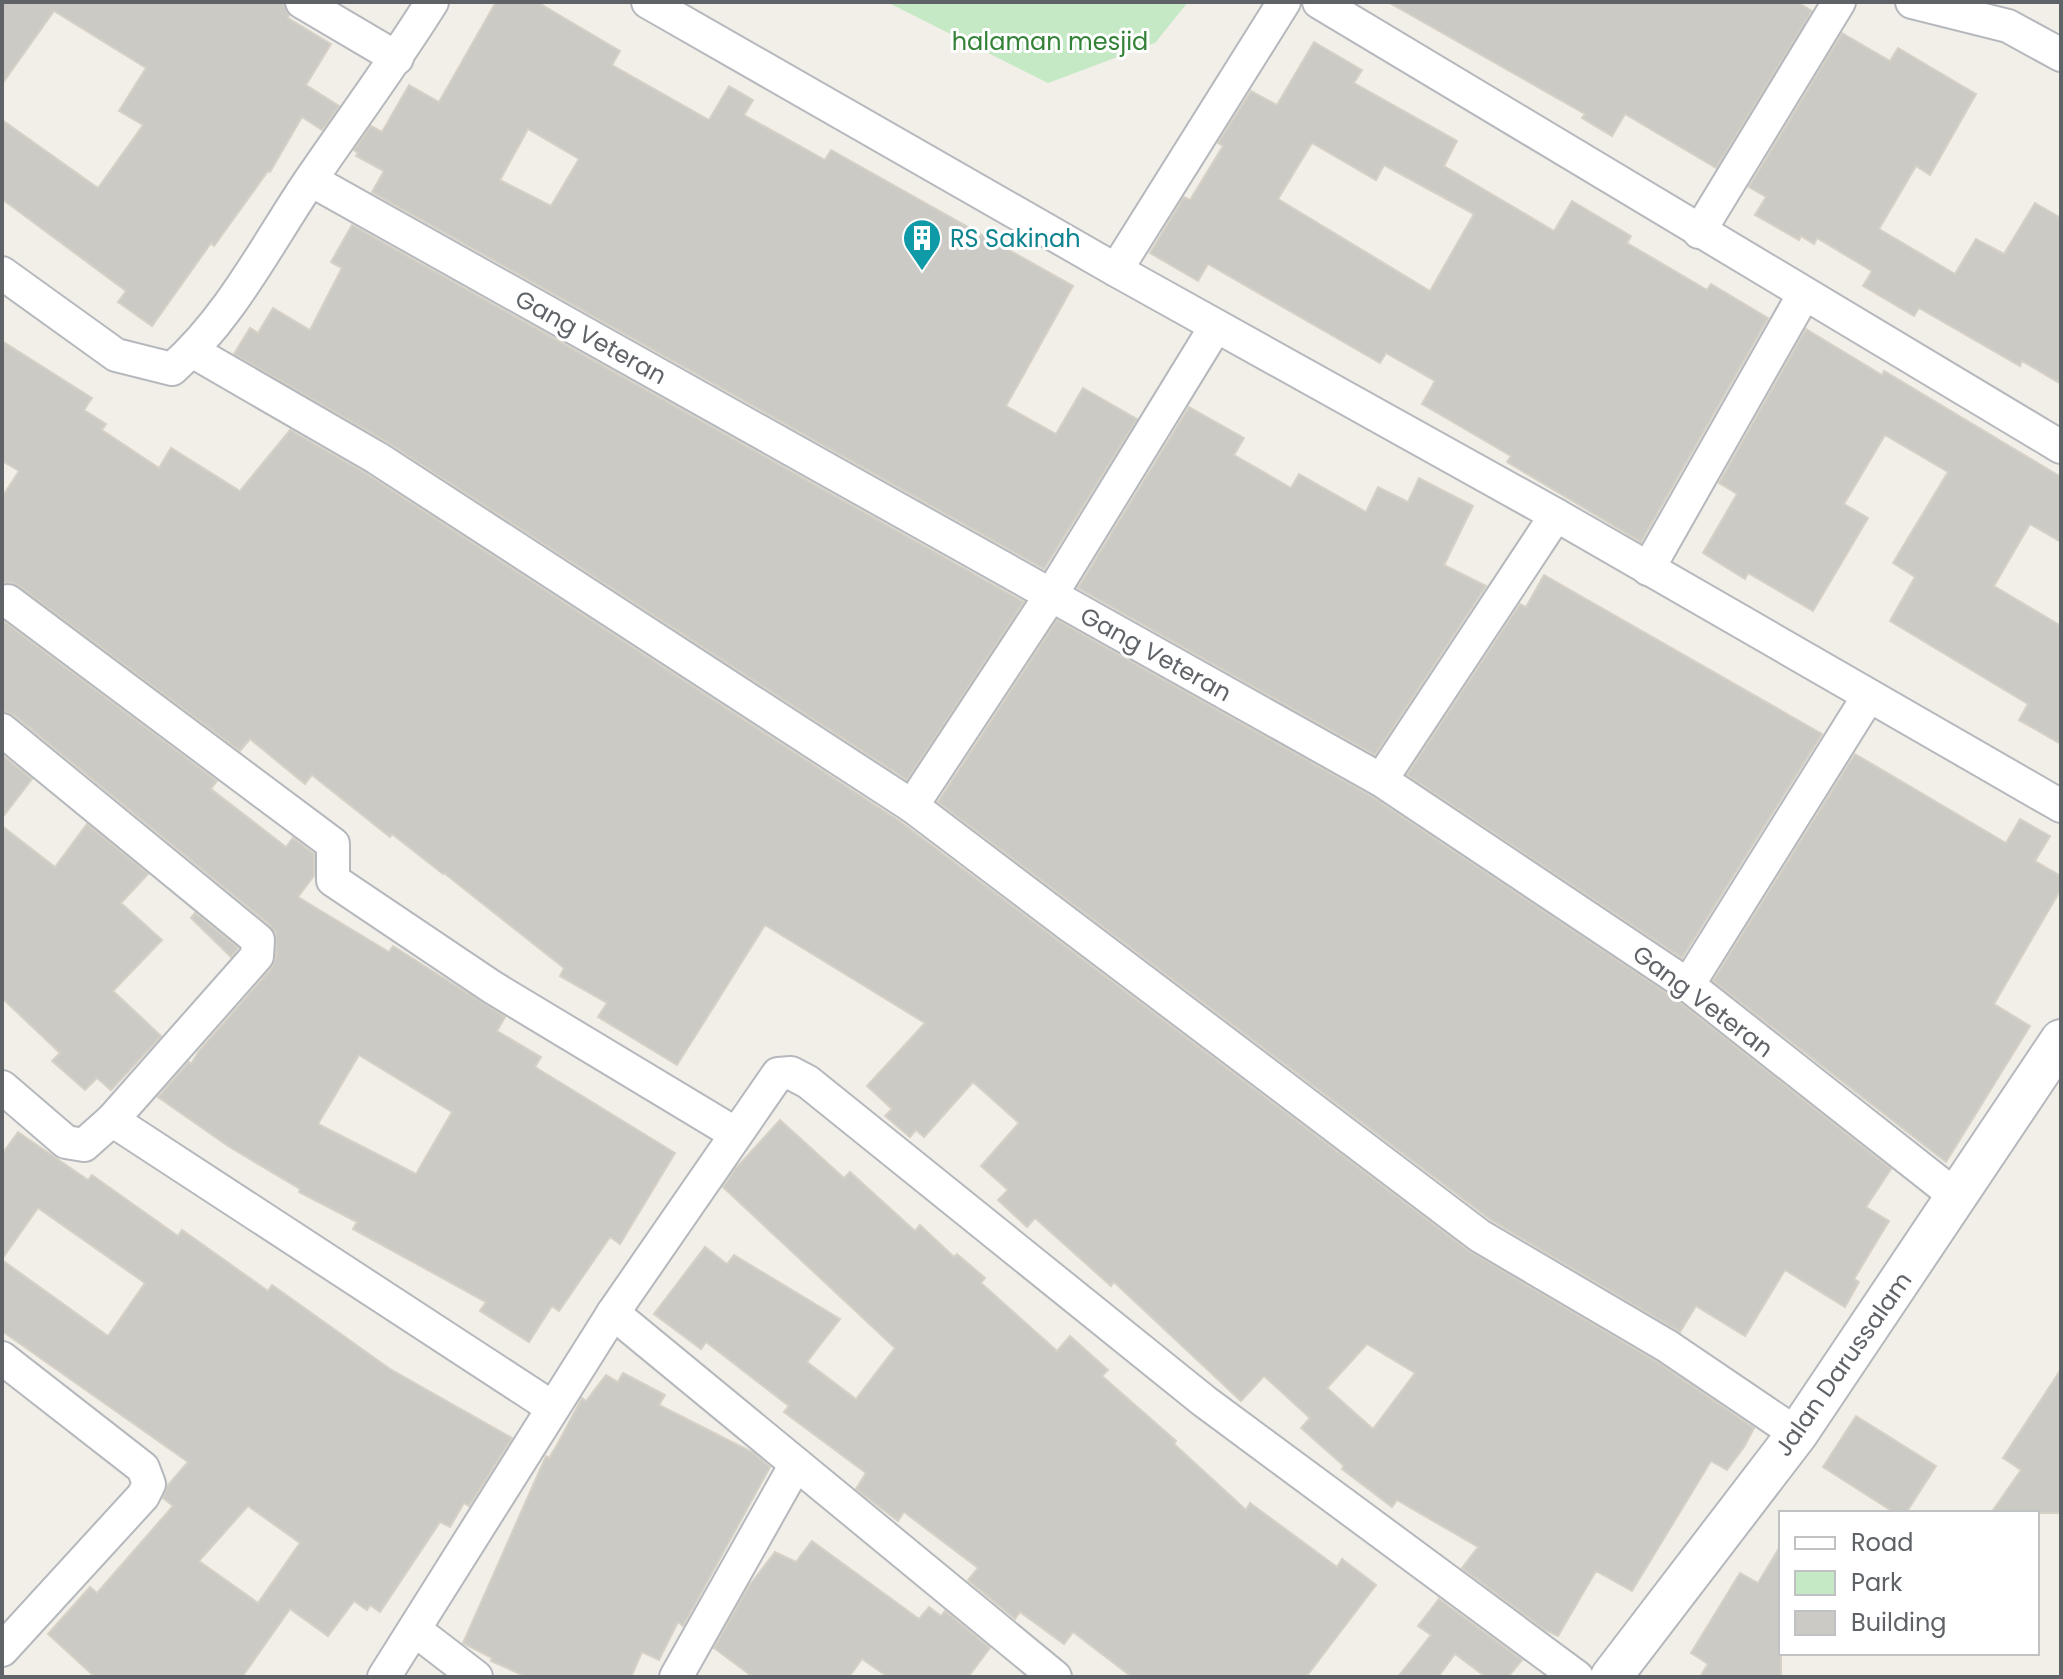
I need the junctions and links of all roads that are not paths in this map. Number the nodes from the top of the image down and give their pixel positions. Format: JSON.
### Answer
{"nodes":[{"id":1,"x":302,"y":2,"type":"edge"},
{"id":2,"x":432,"y":2,"type":"edge"},
{"id":3,"x":648,"y":2,"type":"edge"},
{"id":4,"x":1284,"y":2,"type":"edge"},
{"id":5,"x":1319,"y":2,"type":"edge"},
{"id":6,"x":1839,"y":2,"type":"edge"},
{"id":7,"x":1912,"y":2,"type":"edge"},
{"id":8,"x":2015,"y":14,"type":"edge"},
{"id":9,"x":2061,"y":55,"type":"edge"},
{"id":10,"x":397,"y":58,"type":"junction"},
{"id":11,"x":311,"y":180,"type":"junction"},
{"id":12,"x":1699,"y":232,"type":"junction"},
{"id":13,"x":1116,"y":270,"type":"junction"},
{"id":14,"x":2,"y":273,"type":"edge"},
{"id":15,"x":1804,"y":294,"type":"junction"},
{"id":16,"x":1216,"y":326,"type":"junction"},
{"id":17,"x":192,"y":351,"type":"junction"},
{"id":18,"x":2061,"y":447,"type":"edge"},
{"id":19,"x":1556,"y":515,"type":"junction"},
{"id":20,"x":1648,"y":569,"type":"junction"},
{"id":21,"x":1051,"y":595,"type":"junction"},
{"id":22,"x":4,"y":602,"type":"edge"},
{"id":23,"x":1868,"y":697,"type":"junction"},
{"id":24,"x":2,"y":730,"type":"edge"},
{"id":25,"x":1381,"y":780,"type":"junction"},
{"id":26,"x":912,"y":806,"type":"junction"},
{"id":27,"x":2061,"y":806,"type":"edge"},
{"id":28,"x":1688,"y":985,"type":"junction"},
{"id":29,"x":2061,"y":1040,"type":"edge"},
{"id":30,"x":2,"y":1087,"type":"edge"},
{"id":31,"x":112,"y":1120,"type":"junction"},
{"id":32,"x":736,"y":1134,"type":"junction"},
{"id":33,"x":1957,"y":1197,"type":"junction"},
{"id":34,"x":613,"y":1313,"type":"junction"},
{"id":35,"x":2,"y":1358,"type":"edge"},
{"id":36,"x":553,"y":1408,"type":"junction"},
{"id":37,"x":1797,"y":1434,"type":"junction"},
{"id":38,"x":796,"y":1464,"type":"junction"},
{"id":39,"x":415,"y":1630,"type":"junction"},
{"id":40,"x":2,"y":1650,"type":"edge"},
{"id":41,"x":384,"y":1677,"type":"edge"},
{"id":42,"x":476,"y":1677,"type":"edge"},
{"id":43,"x":676,"y":1677,"type":"edge"},
{"id":44,"x":1055,"y":1677,"type":"edge"},
{"id":45,"x":1577,"y":1677,"type":"edge"},
{"id":46,"x":1611,"y":1677,"type":"edge"}],
"edges":[{"from":1,"to":10,"type":"street"},
{"from":2,"to":10,"type":"street"},
{"from":3,"to":13,"type":"street"},
{"from":4,"to":13,"type":"street"},
{"from":5,"to":12,"type":"street"},
{"from":6,"to":12,"type":"street"},
{"from":7,"to":8,"type":"street"},
{"from":8,"to":9,"type":"street"},
{"from":10,"to":11,"type":"street"},
{"from":11,"to":17,"type":"street"},
{"from":11,"to":21,"type":"street","name":"Gang Veteran"},
{"from":12,"to":15,"type":"street"},
{"from":13,"to":16,"type":"street"},
{"from":14,"to":17,"type":"street"},
{"from":15,"to":18,"type":"street"},
{"from":15,"to":20,"type":"street"},
{"from":16,"to":19,"type":"street"},
{"from":16,"to":21,"type":"street"},
{"from":17,"to":26,"type":"street"},
{"from":19,"to":20,"type":"street"},
{"from":19,"to":25,"type":"street"},
{"from":20,"to":23,"type":"street"},
{"from":21,"to":25,"type":"street","name":"Gang Veteran"},
{"from":21,"to":26,"type":"street"},
{"from":22,"to":32,"type":"street"},
{"from":23,"to":27,"type":"street"},
{"from":23,"to":28,"type":"street"},
{"from":24,"to":31,"type":"street"},
{"from":25,"to":28,"type":"street","name":"Gang Veteran"},
{"from":26,"to":37,"type":"street"},
{"from":28,"to":33,"type":"street","name":"Gang Veteran"},
{"from":29,"to":33,"type":"street","name":"Jalan Darussalam"},
{"from":30,"to":31,"type":"street"},
{"from":31,"to":36,"type":"street"},
{"from":32,"to":34,"type":"street"},
{"from":32,"to":45,"type":"street"},
{"from":33,"to":37,"type":"street","name":"Jalan Darussalam"},
{"from":34,"to":36,"type":"street"},
{"from":34,"to":38,"type":"street"},
{"from":35,"to":40,"type":"street"},
{"from":36,"to":39,"type":"street"},
{"from":37,"to":46,"type":"street","name":"Jalan Darussalam"},
{"from":38,"to":43,"type":"street"},
{"from":38,"to":44,"type":"street"},
{"from":39,"to":41,"type":"street"},
{"from":39,"to":42,"type":"street"}]}
